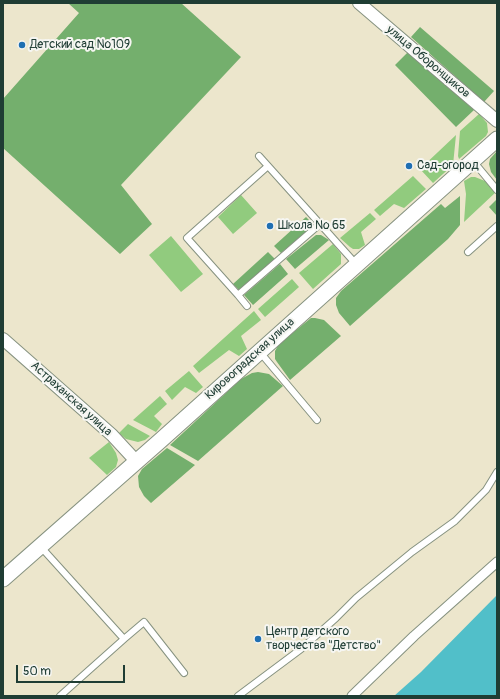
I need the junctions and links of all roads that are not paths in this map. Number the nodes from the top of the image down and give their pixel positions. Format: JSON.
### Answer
{"nodes":[{"id":1,"x":359,"y":3,"type":"edge"},
{"id":2,"x":497,"y":121,"type":"edge"},
{"id":3,"x":497,"y":139,"type":"edge"},
{"id":4,"x":259,"y":156,"type":"dead end"},
{"id":5,"x":473,"y":161,"type":"junction"},
{"id":6,"x":268,"y":166,"type":"junction"},
{"id":7,"x":497,"y":190,"type":"edge"},
{"id":8,"x":320,"y":224,"type":"junction"},
{"id":9,"x":497,"y":226,"type":"edge"},
{"id":10,"x":468,"y":252,"type":"dead end"},
{"id":11,"x":358,"y":265,"type":"junction"},
{"id":12,"x":238,"y":295,"type":"junction"},
{"id":13,"x":247,"y":306,"type":"dead end"},
{"id":14,"x":3,"y":339,"type":"edge"},
{"id":15,"x":259,"y":351,"type":"junction"},
{"id":16,"x":317,"y":420,"type":"dead end"},
{"id":17,"x":136,"y":462,"type":"junction"},
{"id":18,"x":497,"y":472,"type":"edge"},
{"id":19,"x":40,"y":546,"type":"junction"},
{"id":20,"x":497,"y":562,"type":"edge"},
{"id":21,"x":3,"y":579,"type":"edge"},
{"id":22,"x":124,"y":638,"type":"junction"},
{"id":23,"x":184,"y":673,"type":"dead end"},
{"id":24,"x":60,"y":696,"type":"edge"},
{"id":25,"x":238,"y":696,"type":"edge"},
{"id":26,"x":352,"y":696,"type":"edge"}],
"edges":[{"from":1,"to":2,"type":"street","name":"улица Оборонщиков"},
{"from":3,"to":5,"type":"street","name":"Кировоградская улица"},
{"from":4,"to":6,"type":"lane"},
{"from":5,"to":7,"type":"lane"},
{"from":5,"to":11,"type":"street","name":"Кировоградская улица"},
{"from":6,"to":8,"type":"lane"},
{"from":6,"to":12,"type":"lane"},
{"from":8,"to":11,"type":"lane"},
{"from":8,"to":12,"type":"lane"},
{"from":9,"to":10,"type":"lane"},
{"from":11,"to":15,"type":"street","name":"Кировоградская улица"},
{"from":12,"to":13,"type":"lane"},
{"from":14,"to":17,"type":"street","name":"Астраханская улица"},
{"from":15,"to":16,"type":"lane"},
{"from":15,"to":17,"type":"street","name":"Кировоградская улица"},
{"from":17,"to":19,"type":"street","name":"Кировоградская улица"},
{"from":18,"to":25,"type":"lane"},
{"from":19,"to":21,"type":"street","name":"Кировоградская улица"},
{"from":19,"to":22,"type":"lane"},
{"from":20,"to":26,"type":"street"},
{"from":22,"to":23,"type":"lane"},
{"from":22,"to":24,"type":"lane"}]}
